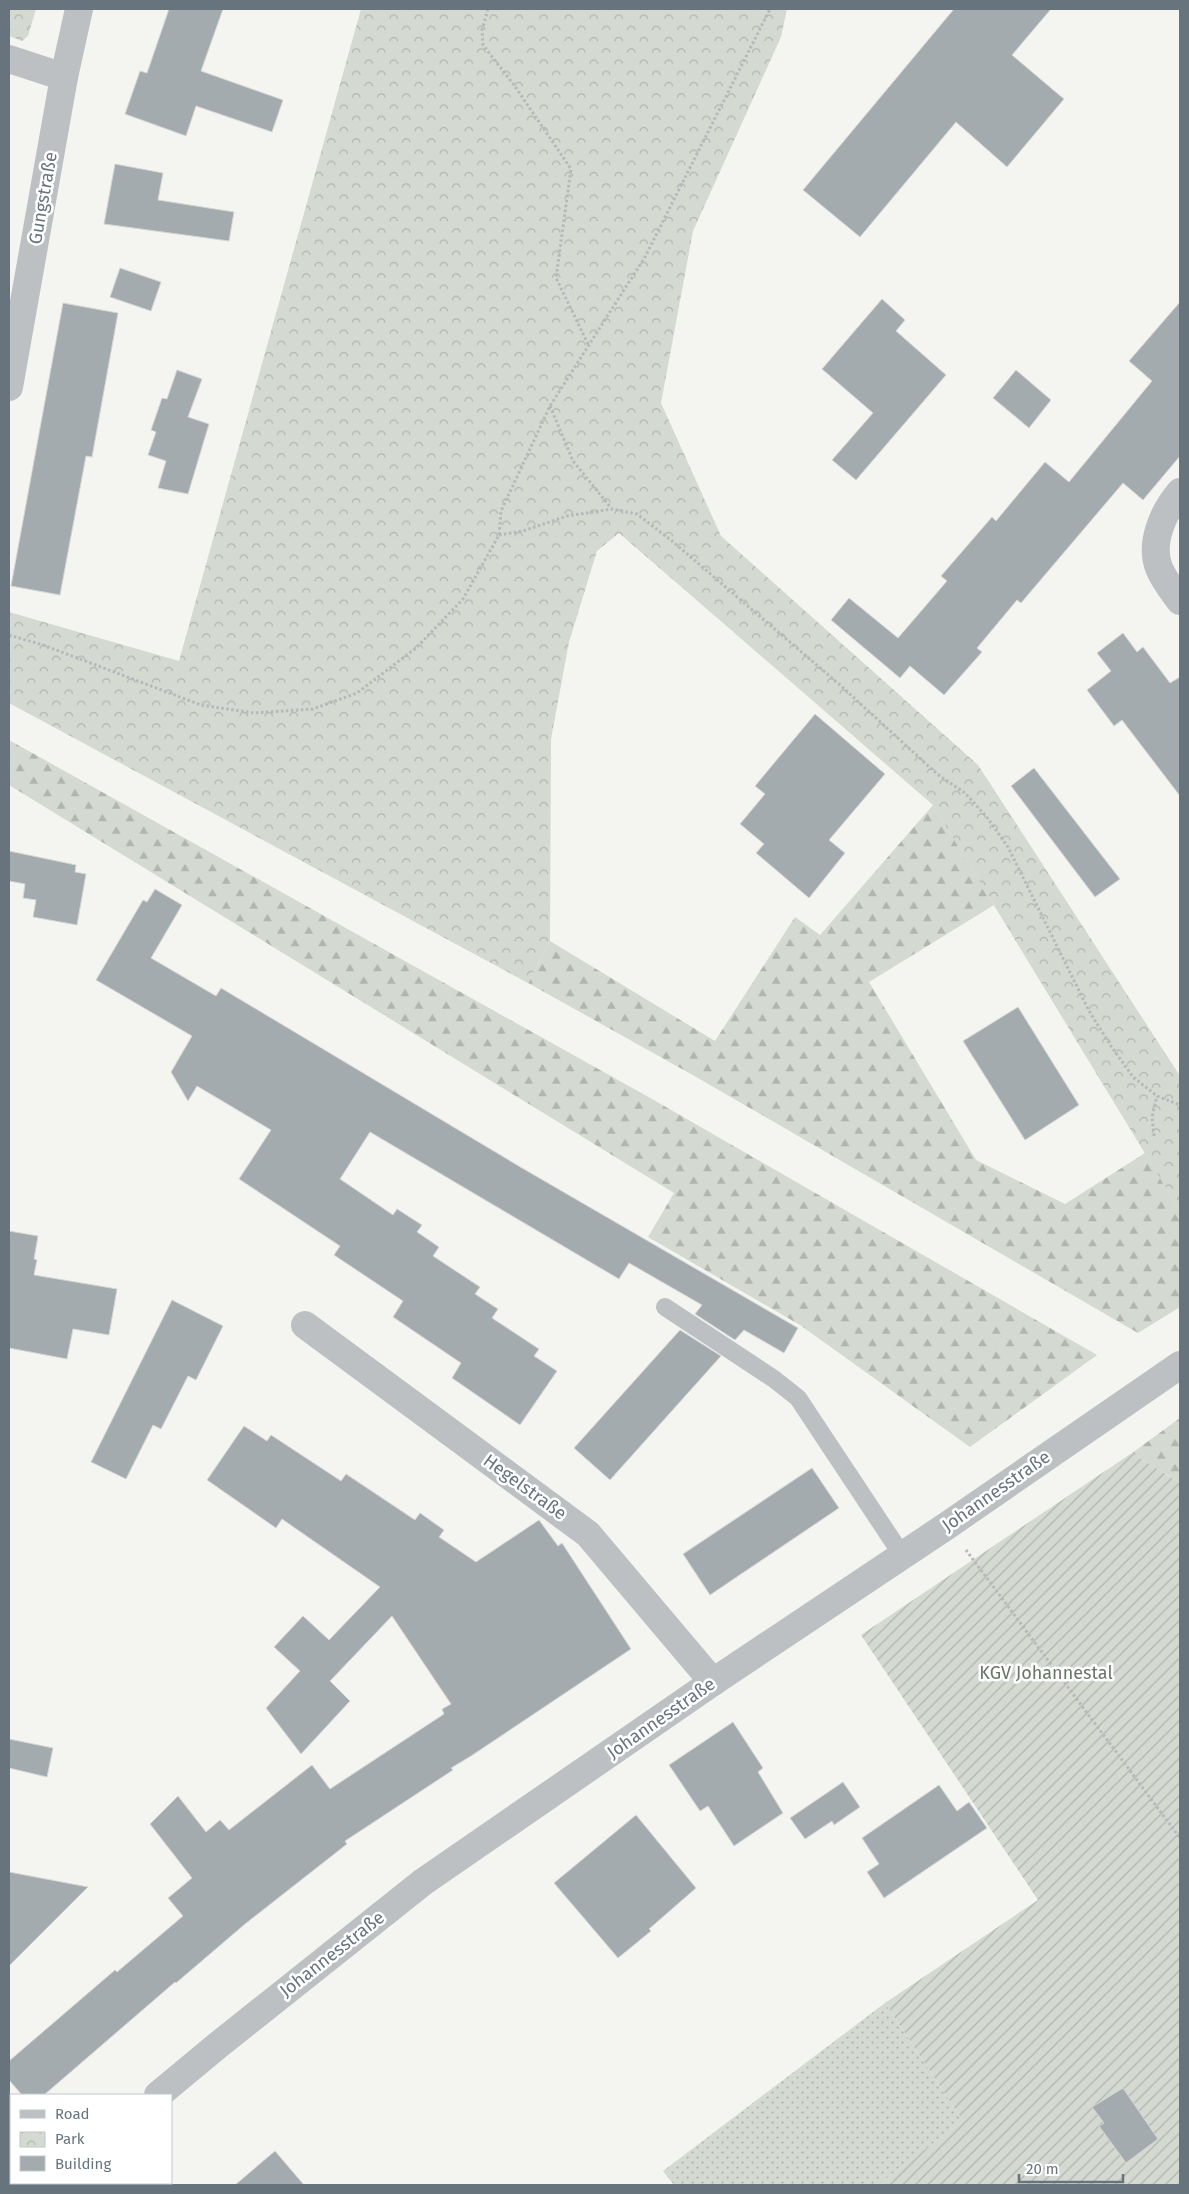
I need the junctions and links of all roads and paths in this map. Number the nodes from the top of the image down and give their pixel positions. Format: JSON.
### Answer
{"nodes":[{"id":1,"x":79,"y":9,"type":"edge"},
{"id":2,"x":488,"y":9,"type":"edge"},
{"id":3,"x":770,"y":9,"type":"edge"},
{"id":4,"x":9,"y":59,"type":"edge"},
{"id":5,"x":64,"y":77,"type":"junction"},
{"id":6,"x":589,"y":346,"type":"junction"},
{"id":7,"x":9,"y":387,"type":"edge"},
{"id":8,"x":550,"y":406,"type":"junction"},
{"id":9,"x":1180,"y":492,"type":"edge"},
{"id":10,"x":612,"y":509,"type":"junction"},
{"id":11,"x":499,"y":535,"type":"junction"},
{"id":12,"x":1180,"y":601,"type":"edge"},
{"id":13,"x":9,"y":635,"type":"edge"},
{"id":14,"x":1157,"y":1096,"type":"junction"},
{"id":15,"x":1180,"y":1104,"type":"edge"},
{"id":16,"x":1154,"y":1136,"type":"dead end"},
{"id":17,"x":665,"y":1306,"type":"dead end"},
{"id":18,"x":305,"y":1325,"type":"dead end"},
{"id":19,"x":1180,"y":1365,"type":"edge"},
{"id":20,"x":948,"y":1525,"type":"junction"},
{"id":21,"x":902,"y":1555,"type":"junction"},
{"id":22,"x":713,"y":1682,"type":"junction"},
{"id":23,"x":1180,"y":1838,"type":"edge"},
{"id":24,"x":159,"y":2094,"type":"edge"}],
"edges":[{"from":1,"to":5,"type":"street","name":"Gungstraße"},
{"from":2,"to":6,"type":"path"},
{"from":3,"to":6,"type":"path"},
{"from":4,"to":5,"type":"street"},
{"from":5,"to":7,"type":"street","name":"Gungstraße"},
{"from":6,"to":8,"type":"path"},
{"from":8,"to":10,"type":"path"},
{"from":8,"to":11,"type":"path"},
{"from":9,"to":12,"type":"street"},
{"from":10,"to":11,"type":"path"},
{"from":10,"to":14,"type":"path"},
{"from":11,"to":13,"type":"path"},
{"from":14,"to":15,"type":"path"},
{"from":14,"to":16,"type":"path"},
{"from":17,"to":21,"type":"lane"},
{"from":18,"to":22,"type":"street","name":"Hegelstraße"},
{"from":19,"to":20,"type":"street","name":"Johannesstraße"},
{"from":20,"to":21,"type":"street","name":"Johannesstraße"},
{"from":20,"to":23,"type":"path"},
{"from":21,"to":22,"type":"street","name":"Johannesstraße"},
{"from":22,"to":24,"type":"street","name":"Johannesstraße"}]}
